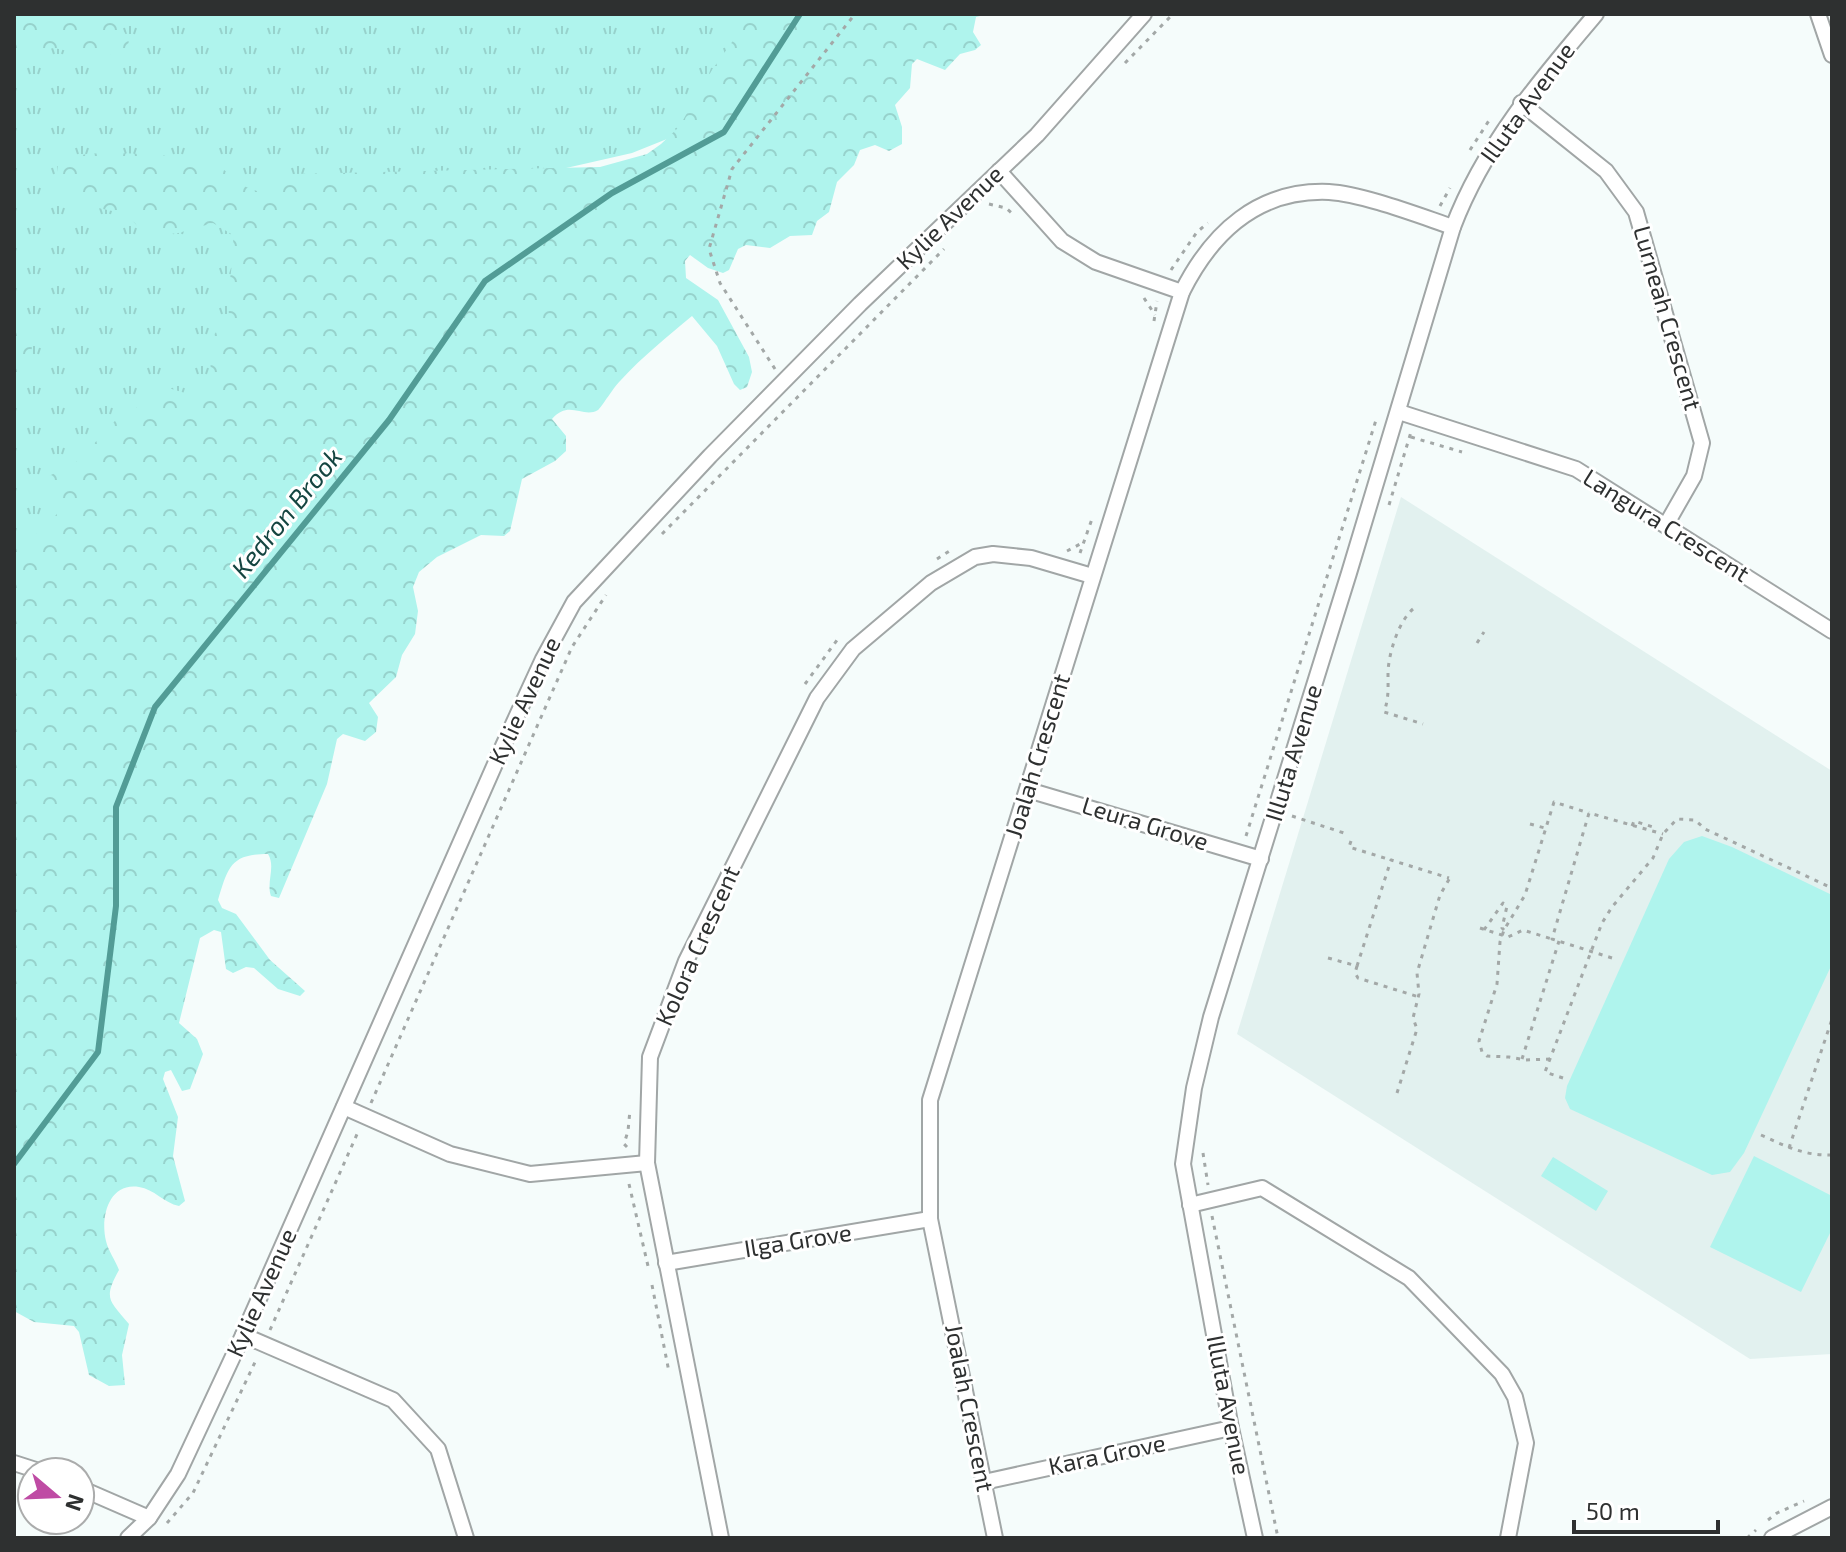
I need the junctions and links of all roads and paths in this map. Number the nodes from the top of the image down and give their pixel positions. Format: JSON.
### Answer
{"nodes":[{"id":1,"x":855,"y":14,"type":"edge"},
{"id":2,"x":1144,"y":14,"type":"edge"},
{"id":3,"x":1173,"y":14,"type":"edge"},
{"id":4,"x":1596,"y":14,"type":"edge"},
{"id":5,"x":1818,"y":14,"type":"edge"},
{"id":6,"x":1832,"y":55,"type":"edge"},
{"id":7,"x":1118,"y":70,"type":"dead end"},
{"id":8,"x":1521,"y":103,"type":"junction"},
{"id":9,"x":999,"y":171,"type":"junction"},
{"id":10,"x":1009,"y":183,"type":"junction"},
{"id":11,"x":989,"y":204,"type":"dead end"},
{"id":12,"x":1453,"y":227,"type":"junction"},
{"id":13,"x":944,"y":249,"type":"dead end"},
{"id":14,"x":1182,"y":292,"type":"junction"},
{"id":15,"x":783,"y":383,"type":"junction"},
{"id":16,"x":1399,"y":412,"type":"junction"},
{"id":17,"x":1416,"y":417,"type":"junction"},
{"id":18,"x":1392,"y":431,"type":"junction"},
{"id":19,"x":1410,"y":436,"type":"junction"},
{"id":20,"x":1469,"y":454,"type":"dead end"},
{"id":21,"x":1388,"y":508,"type":"dead end"},
{"id":22,"x":1666,"y":525,"type":"junction"},
{"id":23,"x":656,"y":540,"type":"dead end"},
{"id":24,"x":1092,"y":576,"type":"junction"},
{"id":25,"x":612,"y":585,"type":"dead end"},
{"id":26,"x":1413,"y":609,"type":"dead end"},
{"id":27,"x":1832,"y":631,"type":"edge"},
{"id":28,"x":1484,"y":632,"type":"dead end"},
{"id":29,"x":1477,"y":643,"type":"dead end"},
{"id":30,"x":1423,"y":724,"type":"dead end"},
{"id":31,"x":1028,"y":790,"type":"junction"},
{"id":32,"x":1589,"y":813,"type":"junction"},
{"id":33,"x":1292,"y":816,"type":"dead end"},
{"id":34,"x":1530,"y":824,"type":"dead end"},
{"id":35,"x":1632,"y":826,"type":"junction"},
{"id":36,"x":1653,"y":827,"type":"dead end"},
{"id":37,"x":1545,"y":828,"type":"junction"},
{"id":38,"x":1347,"y":834,"type":"dead end"},
{"id":39,"x":1663,"y":834,"type":"junction"},
{"id":40,"x":1351,"y":841,"type":"dead end"},
{"id":41,"x":1261,"y":859,"type":"junction"},
{"id":42,"x":1391,"y":860,"type":"junction"},
{"id":43,"x":1832,"y":888,"type":"edge"},
{"id":44,"x":1504,"y":930,"type":"junction"},
{"id":45,"x":1502,"y":936,"type":"junction"},
{"id":46,"x":1552,"y":939,"type":"junction"},
{"id":47,"x":1559,"y":941,"type":"junction"},
{"id":48,"x":1591,"y":951,"type":"junction"},
{"id":49,"x":1328,"y":958,"type":"dead end"},
{"id":50,"x":1612,"y":958,"type":"dead end"},
{"id":51,"x":1357,"y":966,"type":"junction"},
{"id":52,"x":1419,"y":997,"type":"junction"},
{"id":53,"x":1832,"y":1019,"type":"edge"},
{"id":54,"x":1522,"y":1059,"type":"junction"},
{"id":55,"x":1550,"y":1059,"type":"junction"},
{"id":56,"x":1563,"y":1078,"type":"dead end"},
{"id":57,"x":1397,"y":1093,"type":"dead end"},
{"id":58,"x":344,"y":1107,"type":"junction"},
{"id":59,"x":365,"y":1116,"type":"junction"},
{"id":60,"x":1761,"y":1135,"type":"dead end"},
{"id":61,"x":1204,"y":1142,"type":"dead end"},
{"id":62,"x":1789,"y":1148,"type":"junction"},
{"id":63,"x":1832,"y":1155,"type":"edge"},
{"id":64,"x":647,"y":1163,"type":"junction"},
{"id":65,"x":1209,"y":1200,"type":"junction"},
{"id":66,"x":1190,"y":1205,"type":"junction"},
{"id":67,"x":930,"y":1219,"type":"junction"},
{"id":68,"x":666,"y":1263,"type":"junction"},
{"id":69,"x":243,"y":1335,"type":"junction"},
{"id":70,"x":264,"y":1344,"type":"junction"},
{"id":71,"x":1231,"y":1428,"type":"junction"},
{"id":72,"x":984,"y":1482,"type":"junction"},
{"id":73,"x":96,"y":1495,"type":"edge"},
{"id":74,"x":1832,"y":1507,"type":"edge"},
{"id":75,"x":149,"y":1518,"type":"junction"},
{"id":76,"x":164,"y":1527,"type":"dead end"},
{"id":77,"x":128,"y":1538,"type":"edge"},
{"id":78,"x":466,"y":1538,"type":"edge"},
{"id":79,"x":721,"y":1538,"type":"edge"},
{"id":80,"x":995,"y":1538,"type":"edge"},
{"id":81,"x":1255,"y":1538,"type":"edge"},
{"id":82,"x":1278,"y":1538,"type":"edge"},
{"id":83,"x":1508,"y":1538,"type":"edge"},
{"id":84,"x":1772,"y":1538,"type":"edge"}],
"edges":[{"from":1,"to":15,"type":"path"},
{"from":2,"to":9,"type":"street","name":"Kylie Avenue"},
{"from":3,"to":7,"type":"path"},
{"from":4,"to":8,"type":"street","name":"Illuta Avenue"},
{"from":5,"to":6,"type":"street"},
{"from":8,"to":12,"type":"street","name":"Illuta Avenue"},
{"from":8,"to":22,"type":"street","name":"Lurneah Crescent"},
{"from":9,"to":10,"type":"street"},
{"from":9,"to":15,"type":"street","name":"Kylie Avenue"},
{"from":10,"to":11,"type":"path"},
{"from":10,"to":14,"type":"street"},
{"from":12,"to":14,"type":"street","name":"Joalah Crescent"},
{"from":12,"to":16,"type":"street","name":"Illuta Avenue"},
{"from":13,"to":23,"type":"path"},
{"from":14,"to":24,"type":"street","name":"Joalah Crescent"},
{"from":15,"to":58,"type":"street","name":"Kylie Avenue"},
{"from":16,"to":17,"type":"street","name":"Langura Crescent"},
{"from":16,"to":18,"type":"street","name":"Illuta Avenue"},
{"from":17,"to":19,"type":"path"},
{"from":17,"to":22,"type":"street","name":"Langura Crescent"},
{"from":18,"to":19,"type":"path"},
{"from":18,"to":41,"type":"street","name":"Illuta Avenue"},
{"from":19,"to":20,"type":"path"},
{"from":19,"to":21,"type":"path"},
{"from":22,"to":27,"type":"street","name":"Langura Crescent"},
{"from":24,"to":31,"type":"street","name":"Joalah Crescent"},
{"from":24,"to":64,"type":"street","name":"Kolora Crescent"},
{"from":25,"to":59,"type":"path"},
{"from":26,"to":30,"type":"path"},
{"from":28,"to":29,"type":"path"},
{"from":31,"to":41,"type":"street","name":"Leura Grove"},
{"from":31,"to":67,"type":"street","name":"Joalah Crescent"},
{"from":32,"to":35,"type":"path"},
{"from":32,"to":37,"type":"path"},
{"from":32,"to":46,"type":"path"},
{"from":33,"to":38,"type":"path"},
{"from":34,"to":37,"type":"path"},
{"from":35,"to":36,"type":"path"},
{"from":35,"to":39,"type":"path"},
{"from":37,"to":44,"type":"path"},
{"from":39,"to":43,"type":"path"},
{"from":39,"to":48,"type":"path"},
{"from":40,"to":42,"type":"path"},
{"from":41,"to":66,"type":"street","name":"Illuta Avenue"},
{"from":42,"to":51,"type":"path"},
{"from":42,"to":52,"type":"path"},
{"from":44,"to":45,"type":"path"},
{"from":44,"to":45,"type":"path"},
{"from":45,"to":46,"type":"path"},
{"from":45,"to":54,"type":"path"},
{"from":46,"to":47,"type":"path"},
{"from":47,"to":48,"type":"path"},
{"from":47,"to":54,"type":"path"},
{"from":48,"to":50,"type":"path"},
{"from":48,"to":55,"type":"path"},
{"from":49,"to":51,"type":"path"},
{"from":51,"to":52,"type":"path"},
{"from":52,"to":57,"type":"path"},
{"from":53,"to":62,"type":"path"},
{"from":54,"to":55,"type":"path"},
{"from":55,"to":56,"type":"path"},
{"from":58,"to":59,"type":"street"},
{"from":58,"to":69,"type":"street","name":"Kylie Avenue"},
{"from":59,"to":64,"type":"street"},
{"from":59,"to":70,"type":"path"},
{"from":60,"to":62,"type":"path"},
{"from":61,"to":65,"type":"path"},
{"from":62,"to":63,"type":"path"},
{"from":64,"to":68,"type":"street","name":"Kolora Crescent"},
{"from":65,"to":66,"type":"street"},
{"from":65,"to":82,"type":"path"},
{"from":65,"to":83,"type":"street"},
{"from":66,"to":71,"type":"street","name":"Illuta Avenue"},
{"from":67,"to":68,"type":"street","name":"Ilga Grove"},
{"from":67,"to":72,"type":"street","name":"Joalah Crescent"},
{"from":68,"to":79,"type":"street","name":"Kolora Crescent"},
{"from":69,"to":70,"type":"street"},
{"from":69,"to":75,"type":"street","name":"Kylie Avenue"},
{"from":70,"to":76,"type":"path"},
{"from":70,"to":78,"type":"street"},
{"from":71,"to":72,"type":"street","name":"Kara Grove"},
{"from":71,"to":81,"type":"street","name":"Illuta Avenue"},
{"from":72,"to":80,"type":"street","name":"Joalah Crescent"},
{"from":73,"to":75,"type":"street"},
{"from":74,"to":84,"type":"street"},
{"from":75,"to":77,"type":"street","name":"Kylie Avenue"}]}
